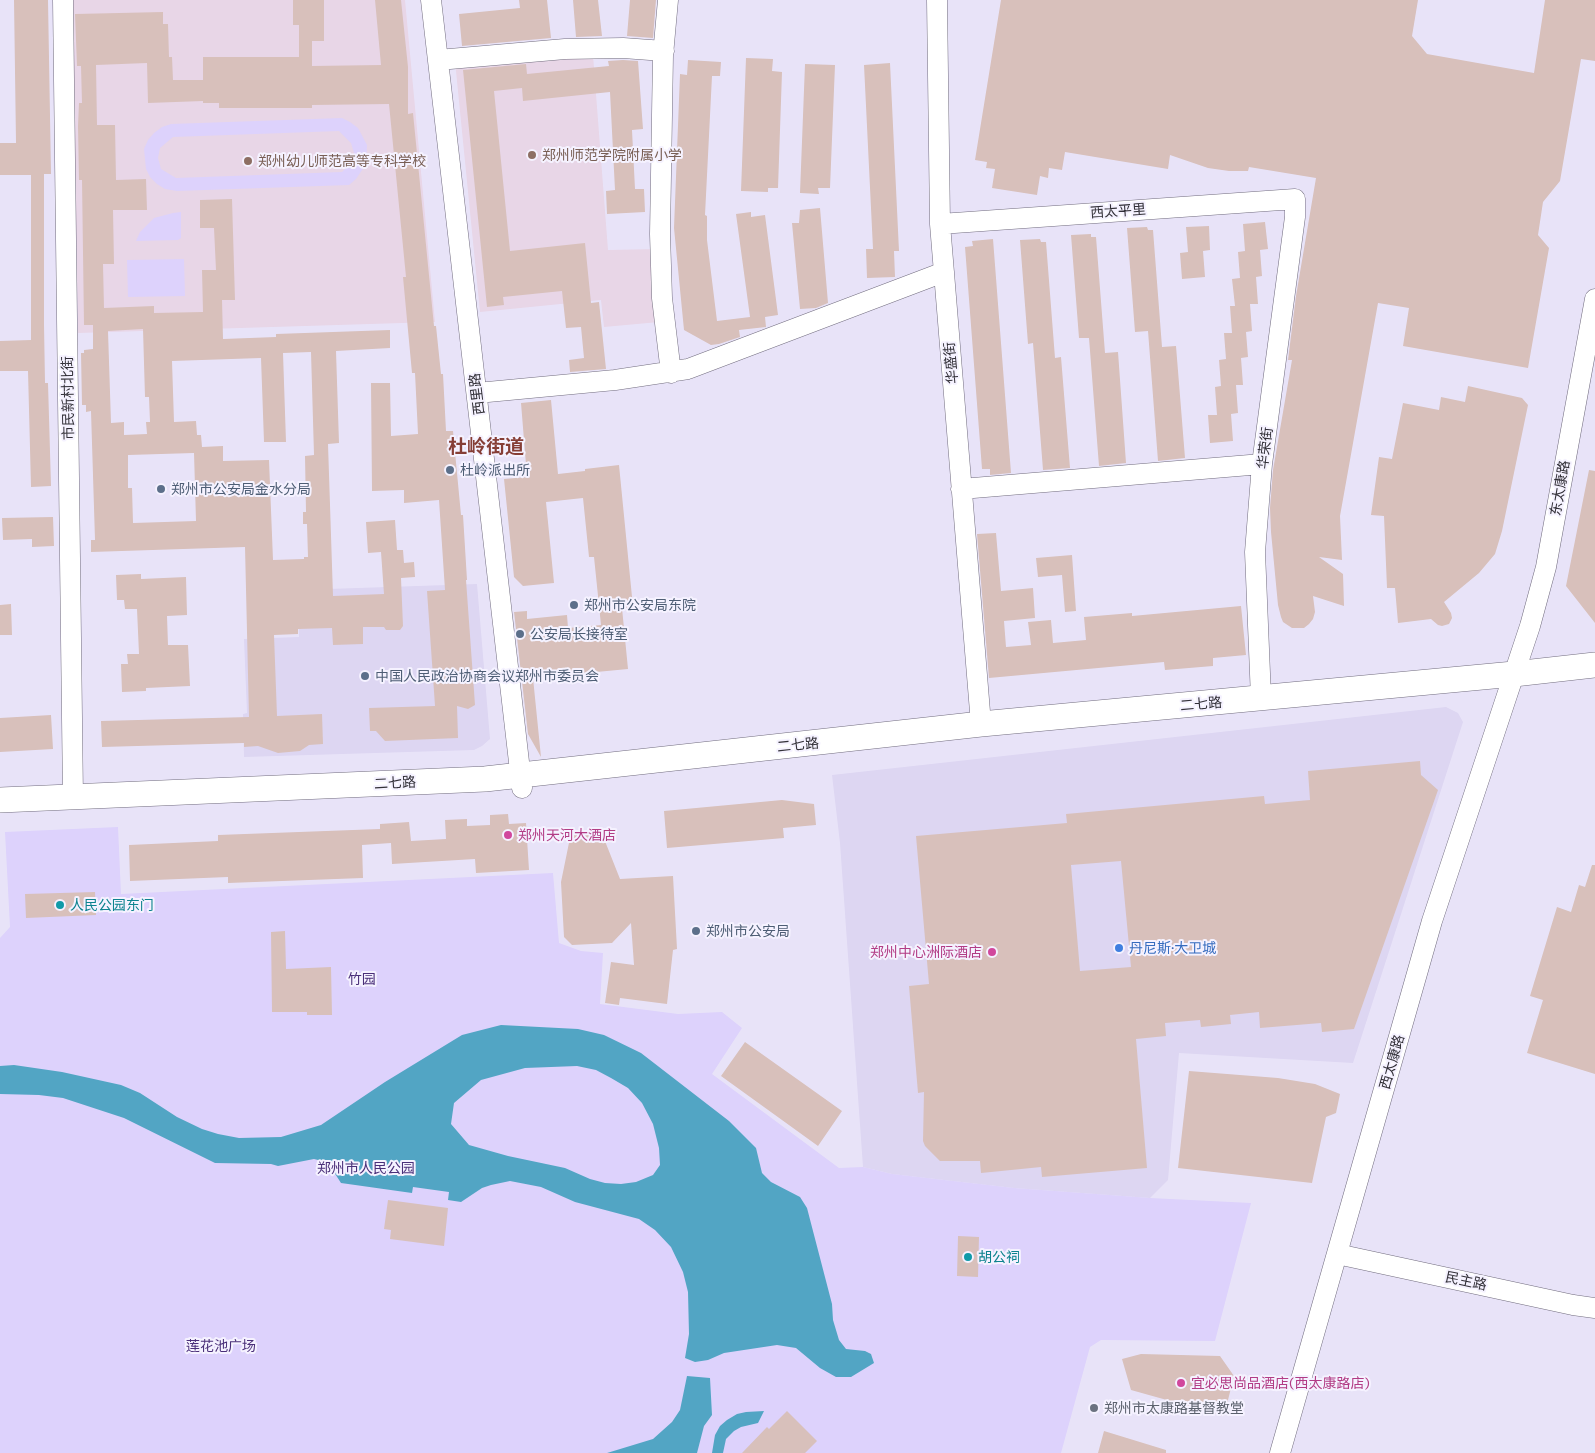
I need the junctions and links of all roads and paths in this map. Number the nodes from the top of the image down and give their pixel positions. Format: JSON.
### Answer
{"nodes":[{"id":1,"x":63,"y":0,"type":"edge"},
{"id":2,"x":431,"y":0,"type":"edge"},
{"id":3,"x":668,"y":0,"type":"edge"},
{"id":4,"x":937,"y":0,"type":"edge"},
{"id":5,"x":664,"y":51,"type":"junction"},
{"id":6,"x":438,"y":60,"type":"junction"},
{"id":7,"x":1295,"y":199,"type":"joint"},
{"id":8,"x":940,"y":224,"type":"junction"},
{"id":9,"x":944,"y":272,"type":"junction"},
{"id":10,"x":1595,"y":299,"type":"edge"},
{"id":11,"x":671,"y":373,"type":"junction"},
{"id":12,"x":477,"y":393,"type":"junction"},
{"id":13,"x":1262,"y":464,"type":"junction"},
{"id":14,"x":961,"y":489,"type":"junction"},
{"id":15,"x":1595,"y":665,"type":"edge"},
{"id":16,"x":1595,"y":679,"type":"edge"},
{"id":17,"x":1512,"y":681,"type":"junction"},
{"id":18,"x":1261,"y":698,"type":"junction"},
{"id":19,"x":982,"y":724,"type":"junction"},
{"id":20,"x":522,"y":782,"type":"junction"},
{"id":21,"x":73,"y":797,"type":"junction"},
{"id":22,"x":0,"y":800,"type":"edge"},
{"id":23,"x":0,"y":812,"type":"edge"},
{"id":24,"x":1337,"y":1254,"type":"junction"},
{"id":25,"x":1595,"y":1308,"type":"edge"},
{"id":26,"x":1280,"y":1453,"type":"edge"}],
"edges":[{"from":1,"to":21,"type":"street","name":"市民新村北街"},
{"from":2,"to":6,"type":"street","name":"西里路"},
{"from":3,"to":5,"type":"street"},
{"from":4,"to":8,"type":"street","name":"华盛街"},
{"from":5,"to":6,"type":"street"},
{"from":5,"to":11,"type":"street"},
{"from":6,"to":12,"type":"street","name":"西里路"},
{"from":7,"to":8,"type":"street","name":"西太平里"},
{"from":7,"to":13,"type":"street","name":"华荣街"},
{"from":8,"to":9,"type":"street","name":"华盛街"},
{"from":9,"to":11,"type":"street"},
{"from":9,"to":14,"type":"street","name":"华盛街"},
{"from":10,"to":17,"type":"street","name":"东太康路"},
{"from":11,"to":12,"type":"street"},
{"from":12,"to":20,"type":"street","name":"西里路"},
{"from":13,"to":14,"type":"street"},
{"from":13,"to":18,"type":"street","name":"华荣街"},
{"from":14,"to":19,"type":"street","name":"华盛街"},
{"from":15,"to":17,"type":"main road","name":"二七路"},
{"from":16,"to":17,"type":"main road","name":"二七路"},
{"from":17,"to":18,"type":"main road","name":"二七路"},
{"from":17,"to":20,"type":"main road","name":"二七路"},
{"from":17,"to":24,"type":"street","name":"西太康路"},
{"from":18,"to":19,"type":"main road","name":"二七路"},
{"from":19,"to":20,"type":"main road","name":"二七路"},
{"from":20,"to":21,"type":"main road","name":"二七路"},
{"from":20,"to":23,"type":"main road","name":"二七路"},
{"from":21,"to":22,"type":"main road","name":"二七路"},
{"from":24,"to":25,"type":"street","name":"民主路"},
{"from":24,"to":26,"type":"street","name":"西太康路"}]}
